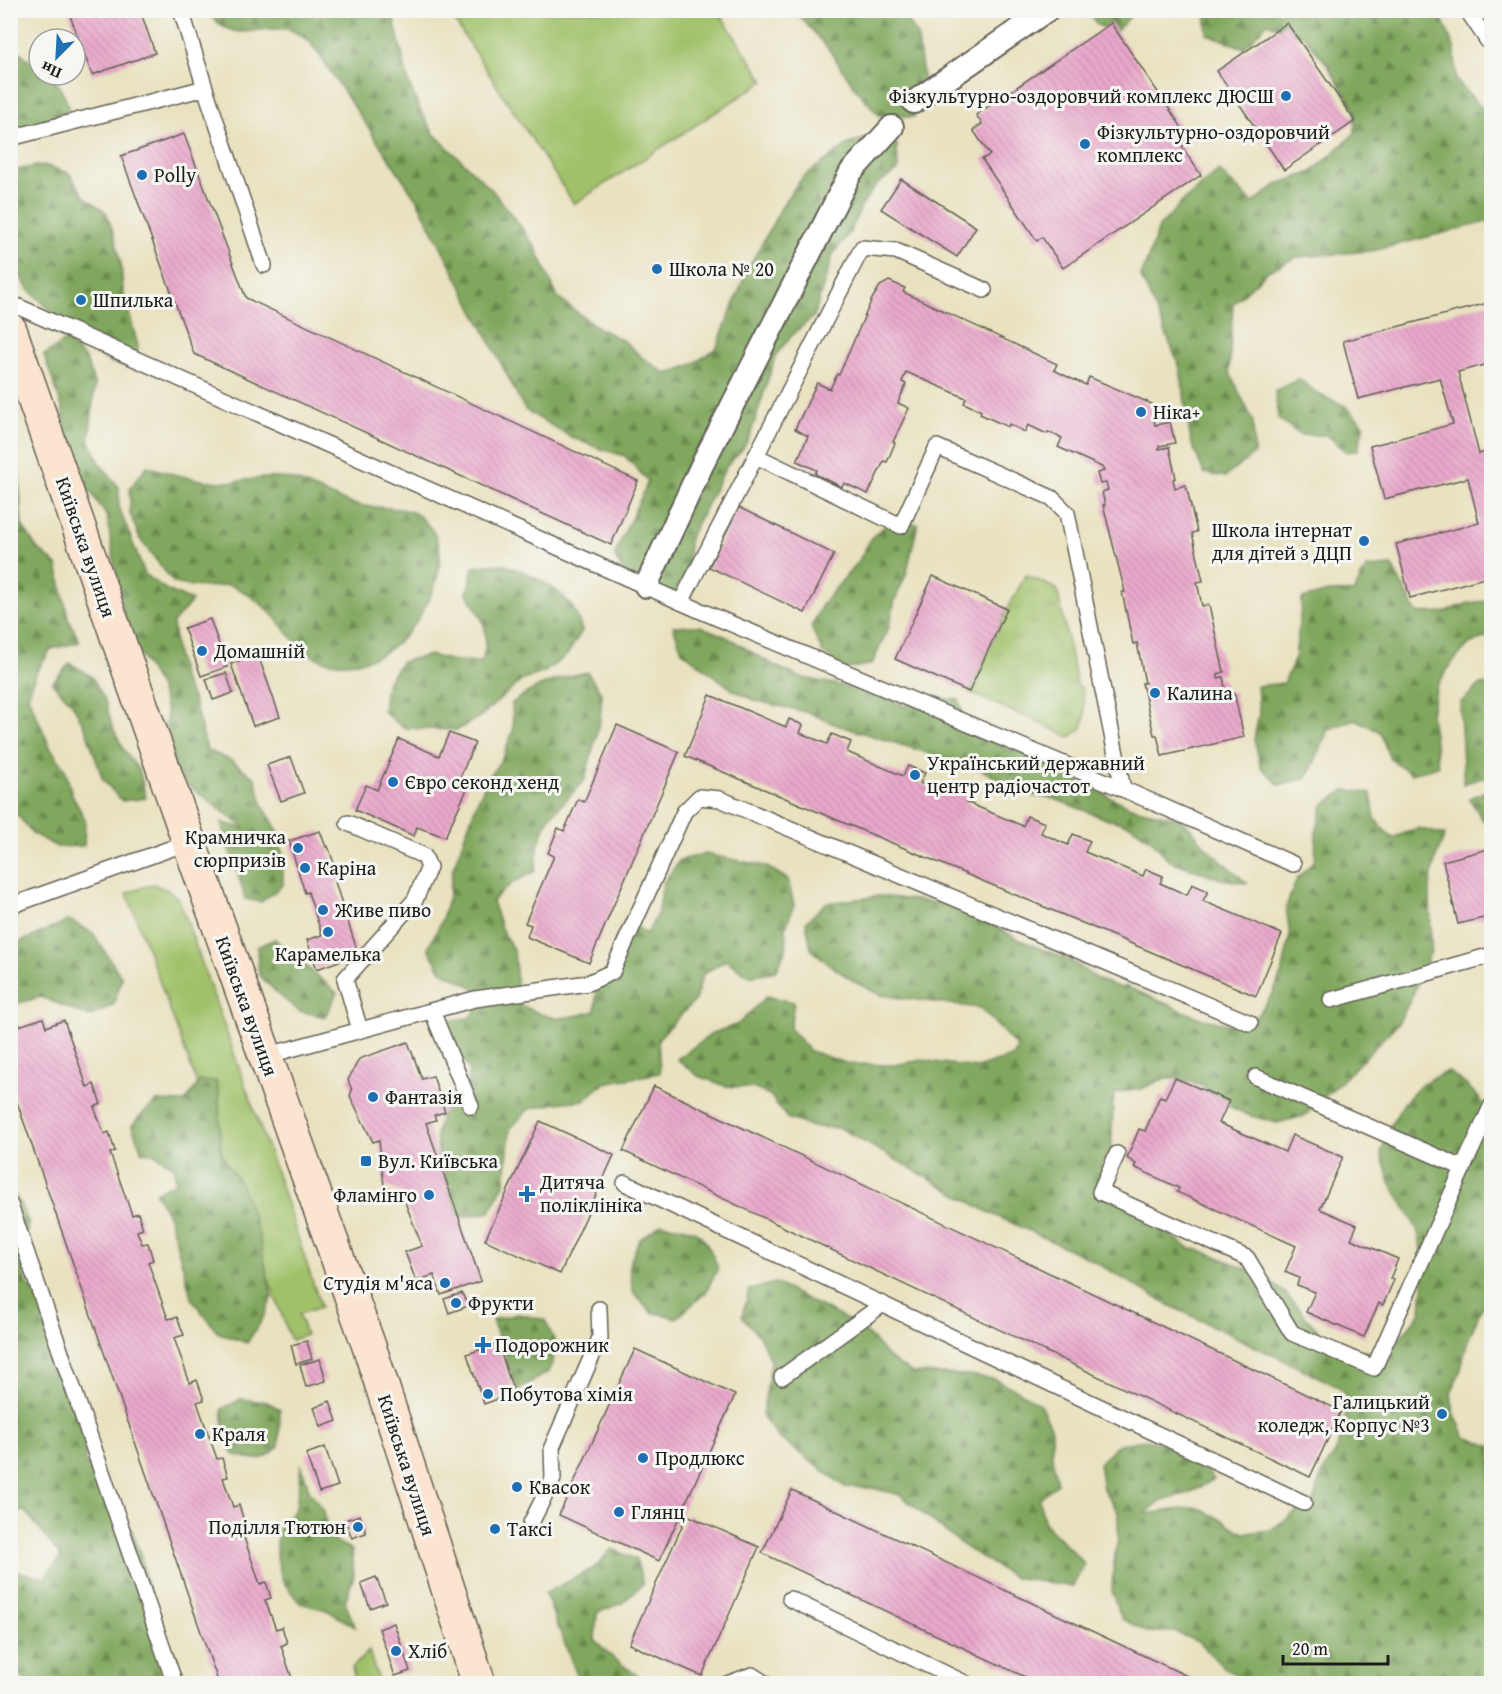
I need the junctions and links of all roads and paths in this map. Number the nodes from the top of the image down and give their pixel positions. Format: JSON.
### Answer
{"nodes":[{"id":1,"x":181,"y":10,"type":"edge"},
{"id":2,"x":1047,"y":10,"type":"edge"},
{"id":3,"x":1467,"y":10,"type":"edge"},
{"id":4,"x":1491,"y":47,"type":"edge"},
{"id":5,"x":205,"y":88,"type":"junction"},
{"id":6,"x":914,"y":102,"type":"dead end"},
{"id":7,"x":892,"y":127,"type":"dead end"},
{"id":8,"x":10,"y":138,"type":"edge"},
{"id":9,"x":264,"y":265,"type":"dead end"},
{"id":10,"x":984,"y":290,"type":"dead end"},
{"id":11,"x":10,"y":303,"type":"edge"},
{"id":12,"x":10,"y":330,"type":"edge"},
{"id":13,"x":756,"y":456,"type":"junction"},
{"id":14,"x":646,"y":586,"type":"junction"},
{"id":15,"x":681,"y":602,"type":"junction"},
{"id":16,"x":1123,"y":789,"type":"junction"},
{"id":17,"x":348,"y":823,"type":"dead end"},
{"id":18,"x":189,"y":842,"type":"junction"},
{"id":19,"x":1293,"y":864,"type":"dead end"},
{"id":20,"x":10,"y":906,"type":"edge"},
{"id":21,"x":1491,"y":955,"type":"edge"},
{"id":22,"x":1331,"y":1000,"type":"dead end"},
{"id":23,"x":432,"y":1011,"type":"junction"},
{"id":24,"x":1250,"y":1023,"type":"dead end"},
{"id":25,"x":360,"y":1030,"type":"junction"},
{"id":26,"x":265,"y":1056,"type":"junction"},
{"id":27,"x":1256,"y":1077,"type":"dead end"},
{"id":28,"x":1491,"y":1105,"type":"edge"},
{"id":29,"x":471,"y":1106,"type":"dead end"},
{"id":30,"x":1117,"y":1154,"type":"dead end"},
{"id":31,"x":1463,"y":1168,"type":"junction"},
{"id":32,"x":626,"y":1183,"type":"dead end"},
{"id":33,"x":10,"y":1205,"type":"edge"},
{"id":34,"x":883,"y":1304,"type":"junction"},
{"id":35,"x":599,"y":1309,"type":"dead end"},
{"id":36,"x":782,"y":1377,"type":"dead end"},
{"id":37,"x":1304,"y":1503,"type":"dead end"},
{"id":38,"x":531,"y":1523,"type":"dead end"},
{"id":39,"x":790,"y":1599,"type":"dead end"},
{"id":40,"x":175,"y":1683,"type":"edge"},
{"id":41,"x":479,"y":1683,"type":"edge"},
{"id":42,"x":727,"y":1683,"type":"edge"},
{"id":43,"x":766,"y":1683,"type":"edge"},
{"id":44,"x":967,"y":1683,"type":"edge"}],
"edges":[{"from":1,"to":5,"type":"lane"},
{"from":2,"to":6,"type":"street"},
{"from":3,"to":4,"type":"lane"},
{"from":5,"to":8,"type":"lane"},
{"from":5,"to":9,"type":"lane"},
{"from":7,"to":14,"type":"street"},
{"from":10,"to":13,"type":"lane"},
{"from":11,"to":14,"type":"lane"},
{"from":12,"to":18,"type":"main road","name":"Київська вулиця"},
{"from":13,"to":15,"type":"lane"},
{"from":13,"to":16,"type":"lane"},
{"from":14,"to":15,"type":"lane"},
{"from":15,"to":16,"type":"lane"},
{"from":16,"to":19,"type":"lane"},
{"from":17,"to":25,"type":"lane"},
{"from":18,"to":20,"type":"lane"},
{"from":18,"to":26,"type":"main road","name":"Київська вулиця"},
{"from":21,"to":22,"type":"lane"},
{"from":23,"to":24,"type":"lane"},
{"from":23,"to":25,"type":"lane"},
{"from":23,"to":29,"type":"lane"},
{"from":25,"to":26,"type":"lane"},
{"from":26,"to":41,"type":"main road","name":"Київська вулиця"},
{"from":27,"to":31,"type":"lane"},
{"from":28,"to":31,"type":"lane"},
{"from":30,"to":31,"type":"lane"},
{"from":32,"to":34,"type":"lane"},
{"from":33,"to":40,"type":"lane"},
{"from":34,"to":36,"type":"lane"},
{"from":34,"to":37,"type":"lane"},
{"from":35,"to":38,"type":"lane"},
{"from":39,"to":44,"type":"lane"},
{"from":42,"to":43,"type":"lane"}]}
